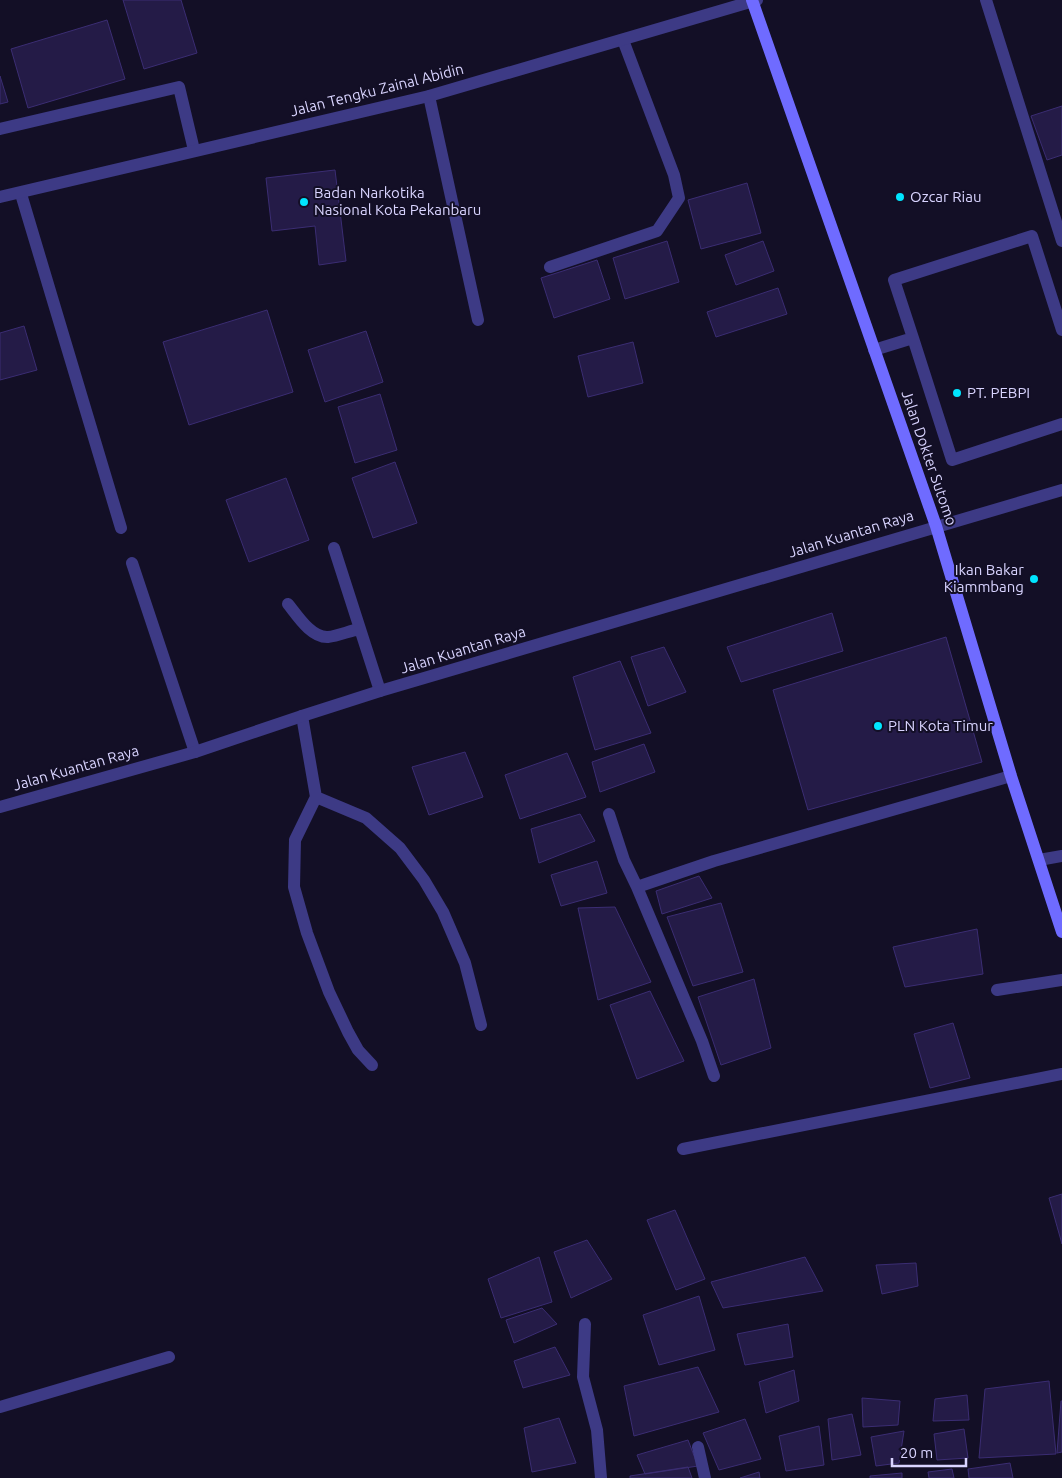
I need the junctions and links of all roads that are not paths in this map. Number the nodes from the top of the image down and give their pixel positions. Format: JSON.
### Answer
{"nodes":[{"id":1,"x":754,"y":0,"type":"edge"},
{"id":2,"x":986,"y":0,"type":"edge"},
{"id":3,"x":623,"y":40,"type":"junction"},
{"id":4,"x":429,"y":96,"type":"junction"},
{"id":5,"x":0,"y":129,"type":"edge"},
{"id":6,"x":194,"y":150,"type":"junction"},
{"id":7,"x":21,"y":194,"type":"junction"},
{"id":8,"x":0,"y":197,"type":"edge"},
{"id":9,"x":1062,"y":241,"type":"edge"},
{"id":10,"x":550,"y":267,"type":"dead end"},
{"id":11,"x":478,"y":320,"type":"dead end"},
{"id":12,"x":1062,"y":330,"type":"edge"},
{"id":13,"x":913,"y":338,"type":"junction"},
{"id":14,"x":874,"y":350,"type":"junction"},
{"id":15,"x":1062,"y":424,"type":"edge"},
{"id":16,"x":1062,"y":490,"type":"edge"},
{"id":17,"x":936,"y":526,"type":"junction"},
{"id":18,"x":121,"y":528,"type":"dead end"},
{"id":19,"x":334,"y":548,"type":"dead end"},
{"id":20,"x":132,"y":563,"type":"dead end"},
{"id":21,"x":288,"y":604,"type":"dead end"},
{"id":22,"x":359,"y":628,"type":"junction"},
{"id":23,"x":380,"y":691,"type":"junction"},
{"id":24,"x":302,"y":716,"type":"junction"},
{"id":25,"x":195,"y":752,"type":"junction"},
{"id":26,"x":1011,"y":776,"type":"junction"},
{"id":27,"x":316,"y":797,"type":"junction"},
{"id":28,"x":0,"y":807,"type":"edge"},
{"id":29,"x":609,"y":814,"type":"dead end"},
{"id":30,"x":1062,"y":856,"type":"edge"},
{"id":31,"x":1039,"y":860,"type":"junction"},
{"id":32,"x":637,"y":887,"type":"junction"},
{"id":33,"x":1062,"y":932,"type":"edge"},
{"id":34,"x":1062,"y":980,"type":"edge"},
{"id":35,"x":997,"y":990,"type":"dead end"},
{"id":36,"x":481,"y":1025,"type":"dead end"},
{"id":37,"x":372,"y":1065,"type":"dead end"},
{"id":38,"x":1062,"y":1074,"type":"edge"},
{"id":39,"x":714,"y":1076,"type":"dead end"},
{"id":40,"x":683,"y":1149,"type":"dead end"},
{"id":41,"x":585,"y":1324,"type":"dead end"},
{"id":42,"x":169,"y":1356,"type":"dead end"},
{"id":43,"x":0,"y":1407,"type":"edge"},
{"id":44,"x":698,"y":1447,"type":"dead end"},
{"id":45,"x":601,"y":1478,"type":"edge"},
{"id":46,"x":705,"y":1478,"type":"edge"}],
"edges":[{"from":1,"to":3,"type":"street","name":"Jalan Tengku Zainal Abidin"},
{"from":1,"to":14,"type":"main road","name":"Jalan Dokter Sutomo"},
{"from":2,"to":9,"type":"street"},
{"from":3,"to":4,"type":"street","name":"Jalan Tengku Zainal Abidin"},
{"from":3,"to":10,"type":"street"},
{"from":4,"to":6,"type":"street","name":"Jalan Tengku Zainal Abidin"},
{"from":4,"to":11,"type":"street"},
{"from":5,"to":6,"type":"street"},
{"from":6,"to":7,"type":"street","name":"Jalan Tengku Zainal Abidin"},
{"from":7,"to":8,"type":"street","name":"Jalan Tengku Zainal Abidin"},
{"from":7,"to":18,"type":"street"},
{"from":12,"to":13,"type":"street"},
{"from":13,"to":14,"type":"street"},
{"from":13,"to":15,"type":"street"},
{"from":14,"to":17,"type":"main road","name":"Jalan Dokter Sutomo"},
{"from":16,"to":17,"type":"street","name":"Jalan Kuantan Raya"},
{"from":17,"to":23,"type":"street","name":"Jalan Kuantan Raya"},
{"from":17,"to":26,"type":"main road","name":"Jalan Dokter Sutomo"},
{"from":19,"to":22,"type":"street"},
{"from":20,"to":25,"type":"street"},
{"from":21,"to":22,"type":"street"},
{"from":22,"to":23,"type":"street"},
{"from":23,"to":24,"type":"street","name":"Jalan Kuantan Raya"},
{"from":24,"to":25,"type":"street","name":"Jalan Kuantan Raya"},
{"from":24,"to":27,"type":"street"},
{"from":25,"to":28,"type":"street","name":"Jalan Kuantan Raya"},
{"from":26,"to":31,"type":"main road","name":"Jalan Dokter Sutomo"},
{"from":26,"to":32,"type":"street"},
{"from":27,"to":36,"type":"street"},
{"from":27,"to":37,"type":"street"},
{"from":29,"to":32,"type":"street"},
{"from":30,"to":31,"type":"street"},
{"from":31,"to":33,"type":"main road","name":"Jalan Dokter Sutomo"},
{"from":32,"to":39,"type":"street"},
{"from":34,"to":35,"type":"street"},
{"from":38,"to":40,"type":"street"},
{"from":41,"to":45,"type":"street"},
{"from":42,"to":43,"type":"street"},
{"from":44,"to":46,"type":"street"}]}
